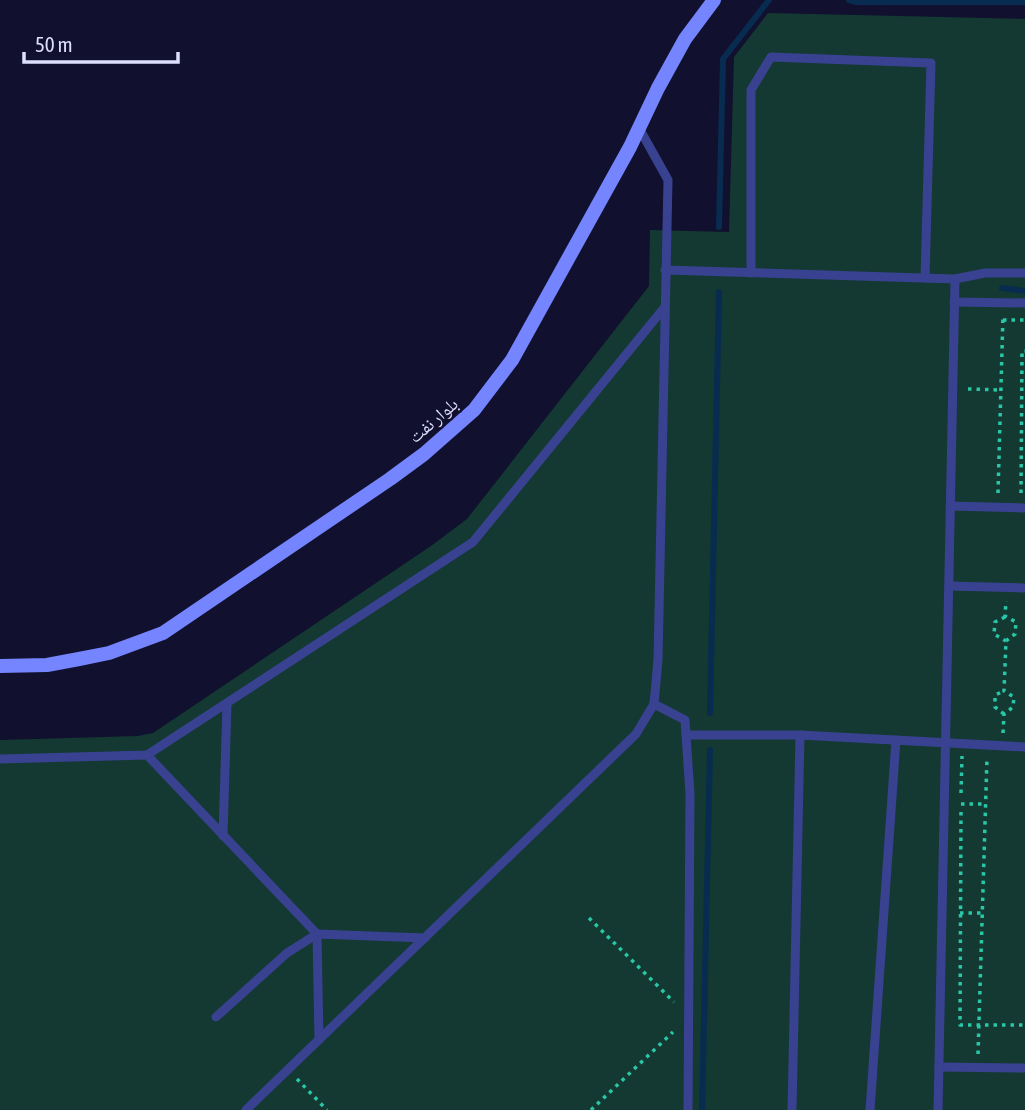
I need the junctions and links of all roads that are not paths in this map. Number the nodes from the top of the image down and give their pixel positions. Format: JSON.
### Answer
{"nodes":[{"id":1,"x":714,"y":0,"type":"edge"},
{"id":2,"x":639,"y":128,"type":"junction"},
{"id":3,"x":665,"y":270,"type":"junction"},
{"id":4,"x":751,"y":273,"type":"junction"},
{"id":5,"x":1025,"y":273,"type":"edge"},
{"id":6,"x":925,"y":278,"type":"junction"},
{"id":7,"x":955,"y":279,"type":"junction"},
{"id":8,"x":954,"y":302,"type":"junction"},
{"id":9,"x":1025,"y":303,"type":"edge"},
{"id":10,"x":664,"y":309,"type":"junction"},
{"id":11,"x":950,"y":506,"type":"junction"},
{"id":12,"x":1023,"y":508,"type":"edge"},
{"id":13,"x":949,"y":586,"type":"junction"},
{"id":14,"x":1025,"y":588,"type":"edge"},
{"id":15,"x":0,"y":666,"type":"edge"},
{"id":16,"x":227,"y":703,"type":"junction"},
{"id":17,"x":654,"y":704,"type":"junction"},
{"id":18,"x":686,"y":735,"type":"junction"},
{"id":19,"x":800,"y":735,"type":"junction"},
{"id":20,"x":896,"y":740,"type":"junction"},
{"id":21,"x":946,"y":742,"type":"junction"},
{"id":22,"x":1025,"y":747,"type":"edge"},
{"id":23,"x":146,"y":755,"type":"junction"},
{"id":24,"x":0,"y":759,"type":"edge"},
{"id":25,"x":223,"y":836,"type":"junction"},
{"id":26,"x":317,"y":934,"type":"junction"},
{"id":27,"x":425,"y":938,"type":"junction"},
{"id":28,"x":216,"y":1017,"type":"dead end"},
{"id":29,"x":319,"y":1040,"type":"junction"},
{"id":30,"x":939,"y":1067,"type":"junction"},
{"id":31,"x":1025,"y":1068,"type":"edge"},
{"id":32,"x":246,"y":1110,"type":"edge"},
{"id":33,"x":688,"y":1110,"type":"edge"},
{"id":34,"x":792,"y":1110,"type":"edge"},
{"id":35,"x":870,"y":1110,"type":"edge"},
{"id":36,"x":938,"y":1110,"type":"edge"}],
"edges":[{"from":1,"to":2,"type":"street","name":"بلوار نفت"},
{"from":2,"to":3,"type":"lane"},
{"from":2,"to":15,"type":"street","name":"بلوار نفت"},
{"from":3,"to":4,"type":"lane"},
{"from":3,"to":10,"type":"lane"},
{"from":4,"to":6,"type":"lane"},
{"from":4,"to":6,"type":"lane"},
{"from":5,"to":7,"type":"lane"},
{"from":6,"to":7,"type":"lane"},
{"from":7,"to":8,"type":"lane"},
{"from":8,"to":9,"type":"lane"},
{"from":8,"to":11,"type":"lane"},
{"from":10,"to":16,"type":"lane"},
{"from":10,"to":17,"type":"lane"},
{"from":11,"to":12,"type":"lane"},
{"from":11,"to":13,"type":"lane"},
{"from":13,"to":14,"type":"lane"},
{"from":13,"to":21,"type":"lane"},
{"from":16,"to":23,"type":"lane"},
{"from":16,"to":25,"type":"lane"},
{"from":17,"to":18,"type":"lane"},
{"from":17,"to":27,"type":"lane"},
{"from":18,"to":19,"type":"lane"},
{"from":18,"to":33,"type":"lane"},
{"from":19,"to":20,"type":"lane"},
{"from":19,"to":34,"type":"lane"},
{"from":20,"to":21,"type":"lane"},
{"from":20,"to":35,"type":"lane"},
{"from":21,"to":22,"type":"lane"},
{"from":21,"to":30,"type":"lane"},
{"from":23,"to":24,"type":"lane"},
{"from":23,"to":25,"type":"lane"},
{"from":25,"to":26,"type":"lane"},
{"from":26,"to":27,"type":"lane"},
{"from":26,"to":28,"type":"lane"},
{"from":26,"to":29,"type":"lane"},
{"from":27,"to":29,"type":"lane"},
{"from":29,"to":32,"type":"lane"},
{"from":30,"to":31,"type":"lane"},
{"from":30,"to":36,"type":"lane"}]}
